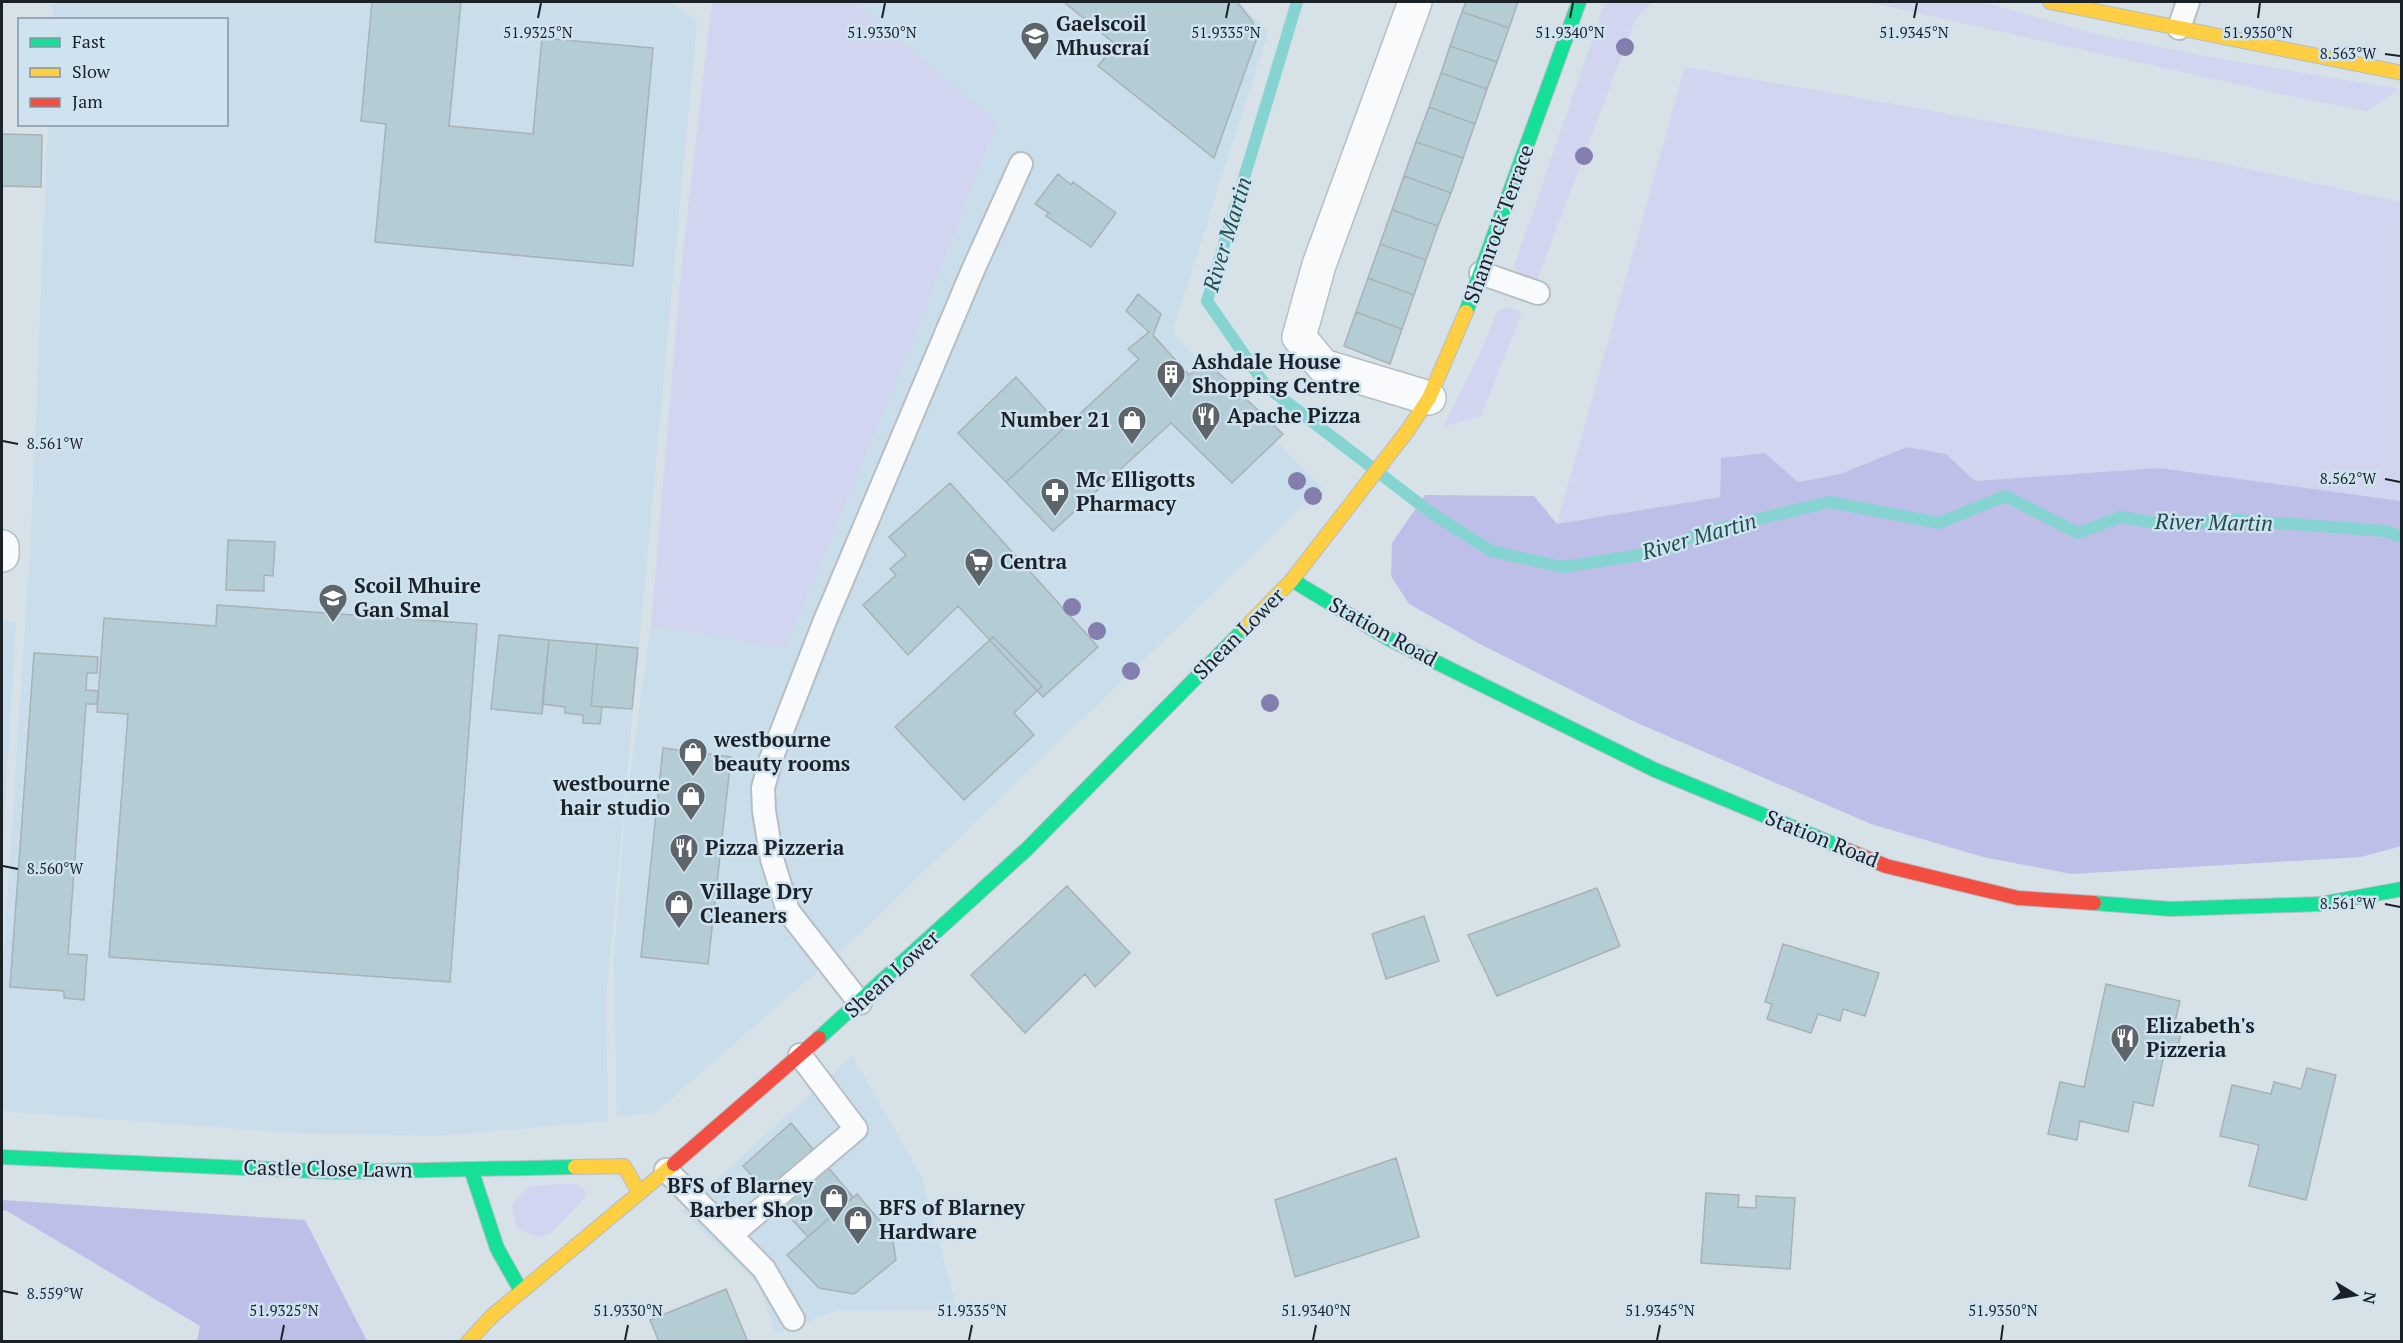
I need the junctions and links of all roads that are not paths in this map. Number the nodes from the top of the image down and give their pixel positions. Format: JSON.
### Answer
{"nodes":[{"id":1,"x":1415,"y":2,"type":"edge"},
{"id":2,"x":1579,"y":2,"type":"edge"},
{"id":3,"x":2050,"y":2,"type":"edge"},
{"id":4,"x":2188,"y":2,"type":"edge"},
{"id":5,"x":2179,"y":28,"type":"junction"},
{"id":6,"x":2402,"y":73,"type":"edge"},
{"id":7,"x":1021,"y":164,"type":"dead end"},
{"id":8,"x":1481,"y":273,"type":"junction"},
{"id":9,"x":1538,"y":293,"type":"dead end"},
{"id":10,"x":1429,"y":398,"type":"junction"},
{"id":11,"x":2,"y":547,"type":"edge"},
{"id":12,"x":2,"y":555,"type":"edge"},
{"id":13,"x":2,"y":561,"type":"edge"},
{"id":14,"x":1292,"y":580,"type":"junction"},
{"id":15,"x":2402,"y":889,"type":"edge"},
{"id":16,"x":860,"y":1003,"type":"junction"},
{"id":17,"x":800,"y":1055,"type":"junction"},
{"id":18,"x":2,"y":1157,"type":"edge"},
{"id":19,"x":471,"y":1169,"type":"junction"},
{"id":20,"x":666,"y":1170,"type":"junction"},
{"id":21,"x":639,"y":1192,"type":"junction"},
{"id":22,"x":731,"y":1235,"type":"junction"},
{"id":23,"x":521,"y":1291,"type":"junction"},
{"id":24,"x":794,"y":1319,"type":"dead end"},
{"id":25,"x":468,"y":1341,"type":"edge"}],
"edges":[{"from":1,"to":10,"type":"street"},
{"from":2,"to":8,"type":"street","name":"Shamrock Terrace"},
{"from":3,"to":5,"type":"street"},
{"from":4,"to":5,"type":"lane"},
{"from":5,"to":6,"type":"street"},
{"from":7,"to":16,"type":"lane"},
{"from":8,"to":9,"type":"lane"},
{"from":8,"to":10,"type":"street","name":"Shamrock Terrace"},
{"from":10,"to":14,"type":"street","name":"Shamrock Terrace"},
{"from":11,"to":12,"type":"street"},
{"from":12,"to":13,"type":"lane"},
{"from":14,"to":15,"type":"street","name":"Station Road"},
{"from":14,"to":16,"type":"street","name":"Shean Lower"},
{"from":16,"to":17,"type":"street","name":"Shean Lower"},
{"from":17,"to":20,"type":"street","name":"Shean Lower"},
{"from":17,"to":22,"type":"lane"},
{"from":18,"to":19,"type":"street","name":"Castle Close Lawn"},
{"from":19,"to":21,"type":"street","name":"Castle Close Lawn"},
{"from":19,"to":23,"type":"street"},
{"from":20,"to":21,"type":"street","name":"Shean Lower"},
{"from":20,"to":22,"type":"lane"},
{"from":21,"to":23,"type":"street","name":"Shean Lower"},
{"from":22,"to":24,"type":"lane"},
{"from":23,"to":25,"type":"street","name":"Shean Lower"}]}
